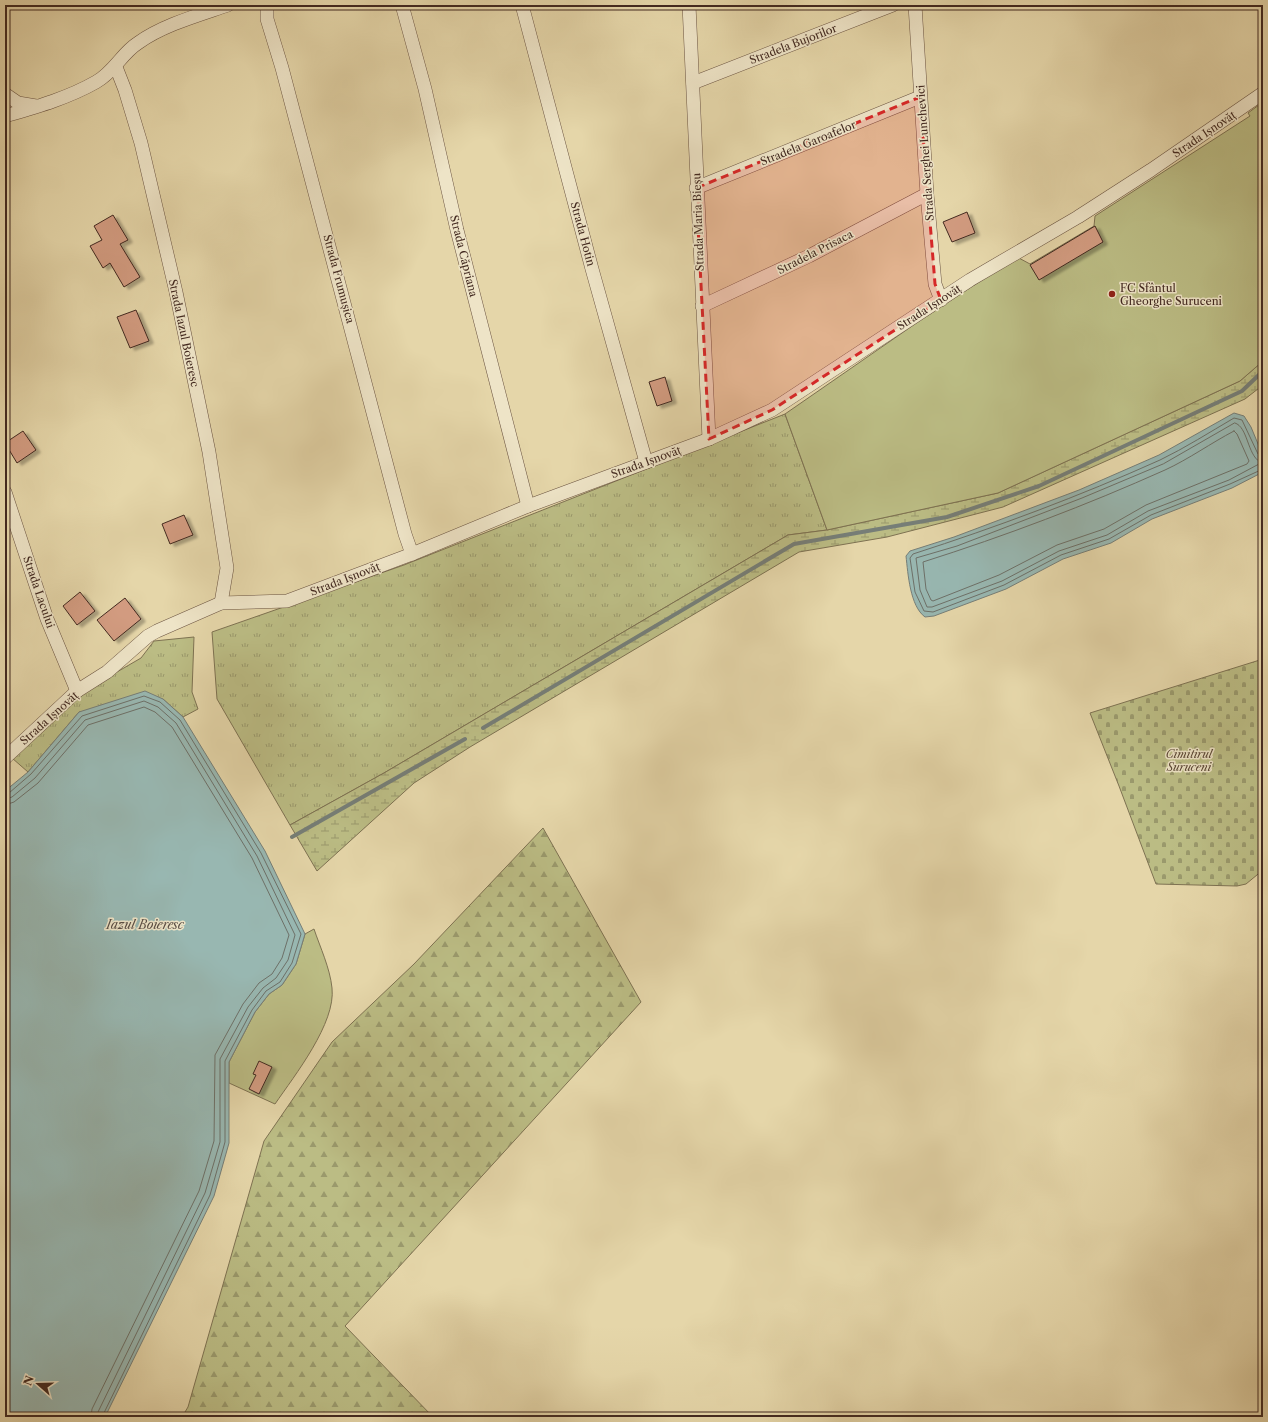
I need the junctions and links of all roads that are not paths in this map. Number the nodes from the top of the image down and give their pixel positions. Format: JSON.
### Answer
{"nodes":[{"id":1,"x":228,"y":5,"type":"edge"},
{"id":2,"x":267,"y":5,"type":"edge"},
{"id":3,"x":402,"y":5,"type":"edge"},
{"id":4,"x":522,"y":5,"type":"edge"},
{"id":5,"x":689,"y":5,"type":"edge"},
{"id":6,"x":893,"y":5,"type":"edge"},
{"id":7,"x":915,"y":5,"type":"edge"},
{"id":8,"x":194,"y":10,"type":"edge"},
{"id":9,"x":116,"y":67,"type":"junction"},
{"id":10,"x":693,"y":83,"type":"junction"},
{"id":11,"x":1263,"y":93,"type":"edge"},
{"id":12,"x":5,"y":94,"type":"edge"},
{"id":13,"x":920,"y":97,"type":"junction"},
{"id":14,"x":38,"y":106,"type":"junction"},
{"id":15,"x":5,"y":116,"type":"edge"},
{"id":16,"x":696,"y":188,"type":"junction"},
{"id":17,"x":927,"y":194,"type":"junction"},
{"id":18,"x":941,"y":300,"type":"junction"},
{"id":19,"x":702,"y":306,"type":"junction"},
{"id":20,"x":709,"y":439,"type":"junction"},
{"id":21,"x":646,"y":462,"type":"junction"},
{"id":22,"x":5,"y":492,"type":"edge"},
{"id":23,"x":528,"y":506,"type":"junction"},
{"id":24,"x":412,"y":554,"type":"junction"},
{"id":25,"x":221,"y":603,"type":"junction"},
{"id":26,"x":77,"y":691,"type":"junction"},
{"id":27,"x":5,"y":758,"type":"edge"}],
"edges":[{"from":1,"to":8,"type":"street"},
{"from":2,"to":24,"type":"street","name":"Strada Frumușica"},
{"from":3,"to":23,"type":"street","name":"Strada Căpriana"},
{"from":4,"to":21,"type":"street","name":"Strada Hotin"},
{"from":5,"to":10,"type":"street","name":"Strada Maria Bieșu"},
{"from":6,"to":10,"type":"street","name":"Stradela Bujorilor"},
{"from":7,"to":13,"type":"street","name":"Strada Serghei Lunchevici"},
{"from":8,"to":9,"type":"street"},
{"from":9,"to":14,"type":"street"},
{"from":9,"to":25,"type":"street","name":"Strada Iazul Boieresc"},
{"from":10,"to":16,"type":"street","name":"Strada Maria Bieșu"},
{"from":11,"to":18,"type":"street","name":"Strada Ișnovăț"},
{"from":12,"to":14,"type":"street"},
{"from":13,"to":16,"type":"street","name":"Stradela Garoafelor"},
{"from":13,"to":17,"type":"street","name":"Strada Serghei Lunchevici"},
{"from":14,"to":15,"type":"street"},
{"from":16,"to":19,"type":"street","name":"Strada Maria Bieșu"},
{"from":17,"to":18,"type":"street","name":"Strada Serghei Lunchevici"},
{"from":17,"to":19,"type":"street","name":"Stradela Prisaca"},
{"from":18,"to":20,"type":"street","name":"Strada Ișnovăț"},
{"from":19,"to":20,"type":"street","name":"Strada Maria Bieșu"},
{"from":20,"to":21,"type":"street","name":"Strada Ișnovăț"},
{"from":21,"to":23,"type":"street","name":"Strada Ișnovăț"},
{"from":22,"to":26,"type":"street","name":"Strada Lacului"},
{"from":23,"to":24,"type":"street","name":"Strada Ișnovăț"},
{"from":24,"to":25,"type":"street","name":"Strada Ișnovăț"},
{"from":25,"to":26,"type":"street","name":"Strada Ișnovăț"},
{"from":26,"to":27,"type":"street","name":"Strada Ișnovăț"}]}
